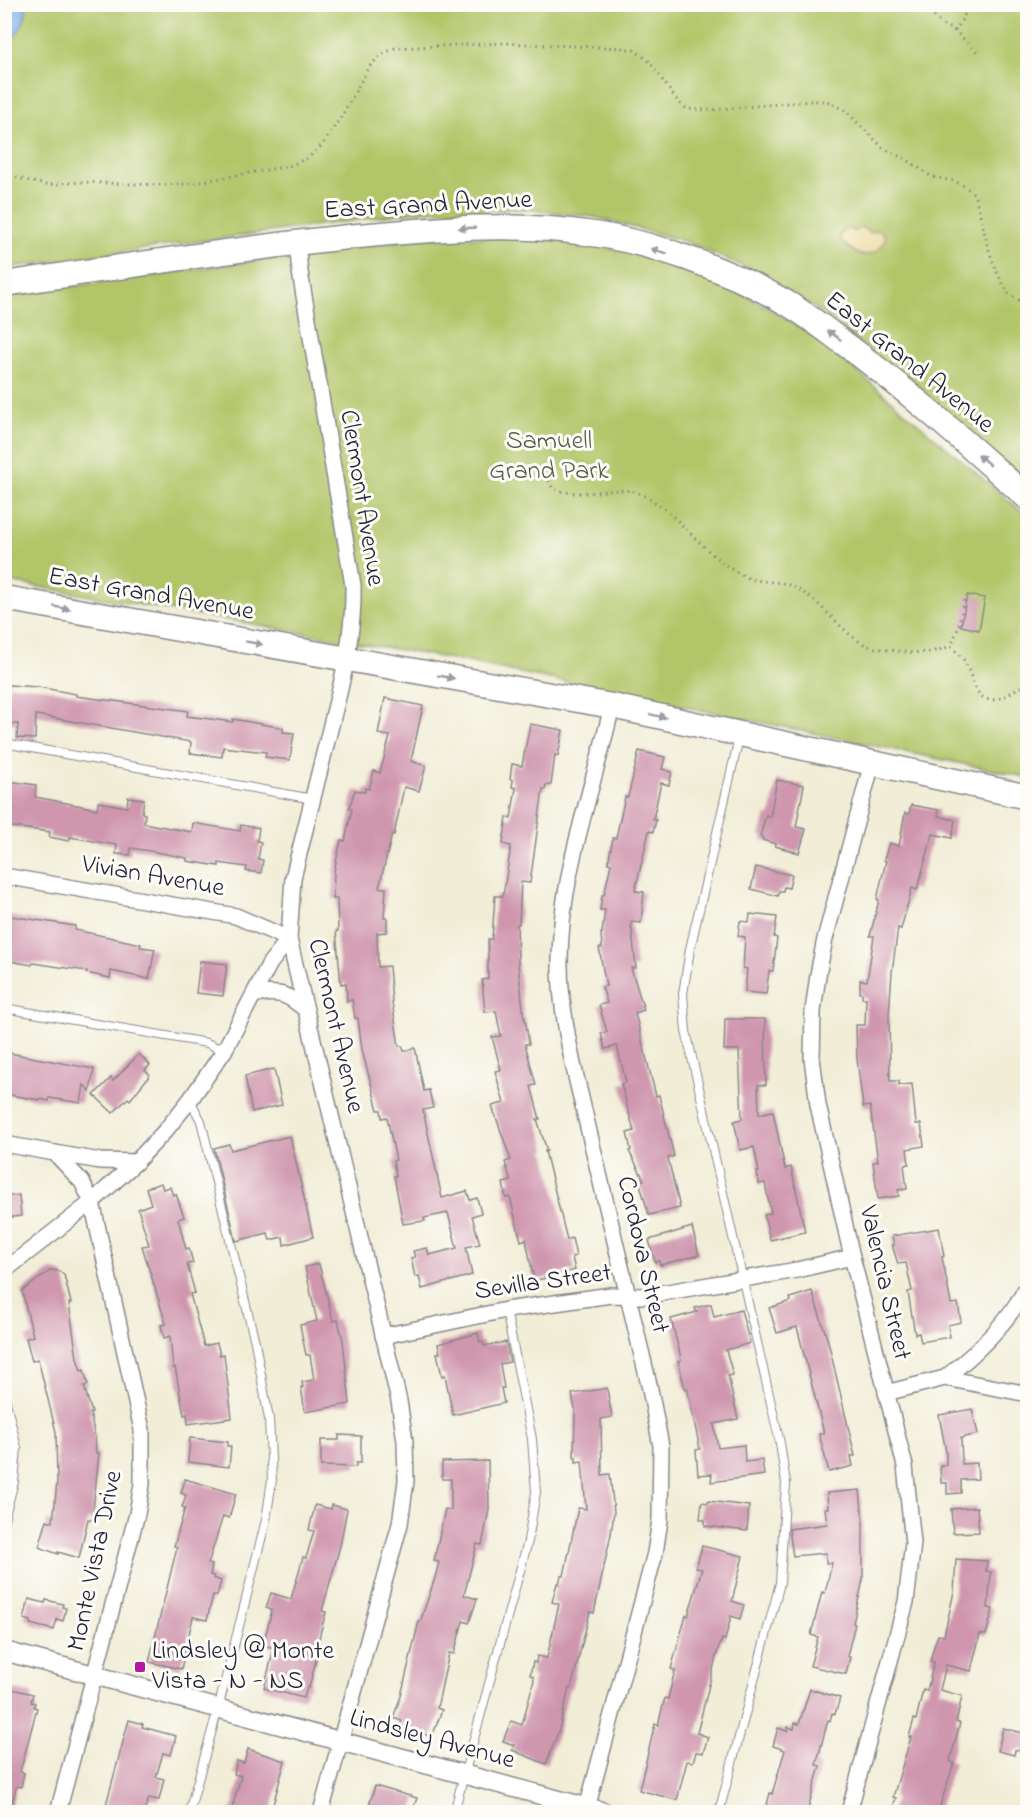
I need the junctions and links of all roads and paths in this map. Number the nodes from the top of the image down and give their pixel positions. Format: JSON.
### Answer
{"nodes":[{"id":1,"x":921,"y":4,"type":"edge"},
{"id":2,"x":972,"y":4,"type":"edge"},
{"id":3,"x":955,"y":31,"type":"junction"},
{"id":4,"x":977,"y":52,"type":"dead end"},
{"id":5,"x":4,"y":178,"type":"edge"},
{"id":6,"x":297,"y":242,"type":"junction"},
{"id":7,"x":4,"y":284,"type":"edge"},
{"id":8,"x":1028,"y":306,"type":"edge"},
{"id":9,"x":546,"y":475,"type":"dead end"},
{"id":10,"x":1028,"y":498,"type":"edge"},
{"id":11,"x":4,"y":598,"type":"edge"},
{"id":12,"x":964,"y":600,"type":"dead end"},
{"id":13,"x":951,"y":646,"type":"junction"},
{"id":14,"x":346,"y":660,"type":"junction"},
{"id":15,"x":1028,"y":685,"type":"edge"},
{"id":16,"x":612,"y":706,"type":"junction"},
{"id":17,"x":740,"y":733,"type":"junction"},
{"id":18,"x":1028,"y":738,"type":"edge"},
{"id":19,"x":4,"y":743,"type":"edge"},
{"id":20,"x":872,"y":763,"type":"junction"},
{"id":21,"x":1023,"y":768,"type":"dead end"},
{"id":22,"x":1028,"y":797,"type":"edge"},
{"id":23,"x":313,"y":799,"type":"junction"},
{"id":24,"x":4,"y":876,"type":"edge"},
{"id":25,"x":289,"y":939,"type":"junction"},
{"id":26,"x":255,"y":994,"type":"junction"},
{"id":27,"x":4,"y":1008,"type":"edge"},
{"id":28,"x":306,"y":1010,"type":"junction"},
{"id":29,"x":224,"y":1051,"type":"junction"},
{"id":30,"x":190,"y":1100,"type":"junction"},
{"id":31,"x":4,"y":1144,"type":"edge"},
{"id":32,"x":55,"y":1153,"type":"junction"},
{"id":33,"x":136,"y":1162,"type":"junction"},
{"id":34,"x":92,"y":1202,"type":"junction"},
{"id":35,"x":852,"y":1257,"type":"junction"},
{"id":36,"x":4,"y":1271,"type":"edge"},
{"id":37,"x":741,"y":1279,"type":"junction"},
{"id":38,"x":1028,"y":1285,"type":"edge"},
{"id":39,"x":627,"y":1295,"type":"junction"},
{"id":40,"x":506,"y":1310,"type":"junction"},
{"id":41,"x":383,"y":1336,"type":"junction"},
{"id":42,"x":945,"y":1377,"type":"junction"},
{"id":43,"x":4,"y":1394,"type":"edge"},
{"id":44,"x":886,"y":1394,"type":"junction"},
{"id":45,"x":1028,"y":1394,"type":"edge"},
{"id":46,"x":4,"y":1519,"type":"edge"},
{"id":47,"x":4,"y":1651,"type":"edge"},
{"id":48,"x":95,"y":1675,"type":"junction"},
{"id":49,"x":218,"y":1709,"type":"junction"},
{"id":50,"x":340,"y":1742,"type":"junction"},
{"id":51,"x":465,"y":1774,"type":"junction"},
{"id":52,"x":592,"y":1811,"type":"edge"},
{"id":53,"x":58,"y":1812,"type":"edge"},
{"id":54,"x":189,"y":1812,"type":"edge"},
{"id":55,"x":321,"y":1812,"type":"edge"},
{"id":56,"x":454,"y":1812,"type":"edge"},
{"id":57,"x":719,"y":1812,"type":"edge"},
{"id":58,"x":849,"y":1812,"type":"edge"}],
"edges":[{"from":1,"to":3,"type":"path"},
{"from":2,"to":3,"type":"path"},
{"from":3,"to":4,"type":"path"},
{"from":5,"to":8,"type":"path"},
{"from":6,"to":7,"type":"main road","name":"East Grand Avenue"},
{"from":10,"to":6,"type":"main road","name":"East Grand Avenue","one_way":true},
{"from":6,"to":14,"type":"street","name":"Clermont Avenue"},
{"from":9,"to":13,"type":"path"},
{"from":11,"to":14,"type":"main road","name":"East Grand Avenue","one_way":true},
{"from":12,"to":13,"type":"path"},
{"from":13,"to":15,"type":"path"},
{"from":14,"to":16,"type":"main road","name":"East Grand Avenue","one_way":true},
{"from":14,"to":23,"type":"street","name":"Clermont Avenue"},
{"from":16,"to":17,"type":"main road","name":"East Grand Avenue","one_way":true},
{"from":16,"to":39,"type":"street","name":"Cordova Street"},
{"from":17,"to":20,"type":"main road","name":"East Grand Avenue"},
{"from":17,"to":37,"type":"lane"},
{"from":18,"to":21,"type":"path"},
{"from":19,"to":23,"type":"lane"},
{"from":20,"to":22,"type":"main road","name":"East Grand Avenue"},
{"from":20,"to":35,"type":"street","name":"Valencia Street"},
{"from":23,"to":25,"type":"street","name":"Clermont Avenue"},
{"from":24,"to":25,"type":"street","name":"Vivian Avenue"},
{"from":25,"to":26,"type":"street"},
{"from":25,"to":28,"type":"street","name":"Clermont Avenue"},
{"from":26,"to":28,"type":"street"},
{"from":26,"to":29,"type":"street"},
{"from":27,"to":29,"type":"lane"},
{"from":28,"to":41,"type":"street","name":"Clermont Avenue"},
{"from":29,"to":30,"type":"street"},
{"from":30,"to":33,"type":"street"},
{"from":30,"to":49,"type":"lane"},
{"from":31,"to":32,"type":"street"},
{"from":32,"to":33,"type":"street"},
{"from":32,"to":34,"type":"street","name":"Monte Vista Drive"},
{"from":33,"to":34,"type":"street"},
{"from":34,"to":36,"type":"street"},
{"from":34,"to":48,"type":"street","name":"Monte Vista Drive"},
{"from":35,"to":37,"type":"street","name":"Sevilla Street"},
{"from":35,"to":44,"type":"street","name":"Valencia Street"},
{"from":37,"to":39,"type":"street","name":"Sevilla Street"},
{"from":37,"to":57,"type":"lane"},
{"from":38,"to":42,"type":"street"},
{"from":39,"to":40,"type":"street","name":"Sevilla Street"},
{"from":39,"to":52,"type":"street","name":"Cordova Street"},
{"from":40,"to":41,"type":"street","name":"Sevilla Street"},
{"from":40,"to":51,"type":"lane"},
{"from":41,"to":50,"type":"street","name":"Clermont Avenue"},
{"from":42,"to":44,"type":"street"},
{"from":42,"to":45,"type":"street"},
{"from":43,"to":46,"type":"lane"},
{"from":44,"to":58,"type":"street","name":"Valencia Street"},
{"from":47,"to":48,"type":"street","name":"Lindsley Avenue"},
{"from":48,"to":49,"type":"street","name":"Lindsley Avenue"},
{"from":48,"to":53,"type":"street","name":"Monte Vista Drive"},
{"from":49,"to":50,"type":"street","name":"Lindsley Avenue"},
{"from":49,"to":54,"type":"lane"},
{"from":50,"to":51,"type":"street","name":"Lindsley Avenue"},
{"from":50,"to":55,"type":"street","name":"Clermont Avenue"},
{"from":51,"to":52,"type":"street","name":"Lindsley Avenue"},
{"from":51,"to":56,"type":"lane"}]}
